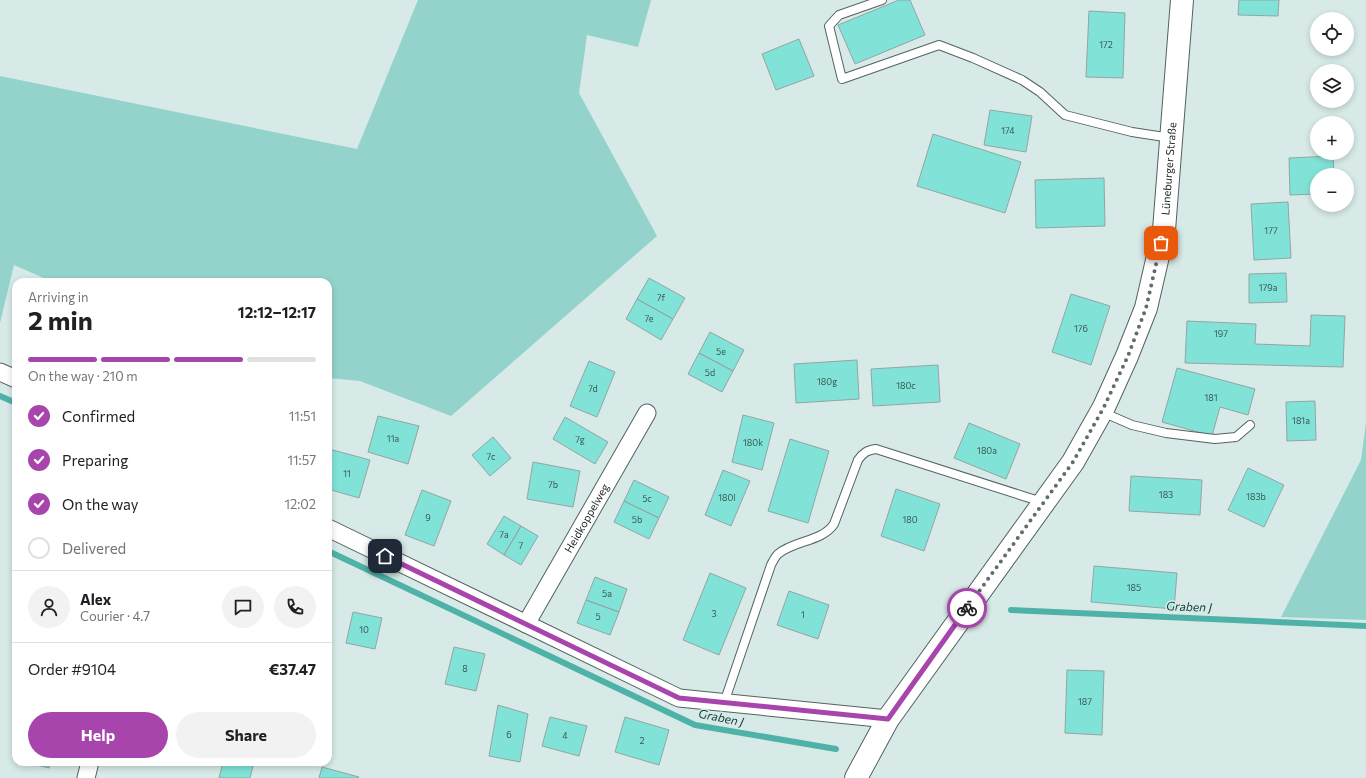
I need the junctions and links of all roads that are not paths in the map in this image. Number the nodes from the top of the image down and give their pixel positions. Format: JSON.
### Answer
{"nodes":[{"id":1,"x":882,"y":0,"type":"edge"},
{"id":2,"x":1182,"y":0,"type":"edge"},
{"id":3,"x":1172,"y":138,"type":"junction"},
{"id":4,"x":0,"y":372,"type":"edge"},
{"id":5,"x":12,"y":377,"type":"edge"},
{"id":6,"x":647,"y":412,"type":"dead end"},
{"id":7,"x":1102,"y":412,"type":"junction"},
{"id":8,"x":1250,"y":425,"type":"dead end"},
{"id":9,"x":1043,"y":503,"type":"junction"},
{"id":10,"x":332,"y":530,"type":"edge"},
{"id":11,"x":526,"y":624,"type":"junction"},
{"id":12,"x":724,"y":703,"type":"junction"},
{"id":13,"x":888,"y":719,"type":"junction"},
{"id":14,"x":89,"y":766,"type":"edge"},
{"id":15,"x":86,"y":778,"type":"edge"},
{"id":16,"x":856,"y":778,"type":"edge"}],
"edges":[{"from":1,"to":3,"type":"lane"},
{"from":2,"to":3,"type":"main road","name":"Lüneburger Straße"},
{"from":3,"to":7,"type":"main road","name":"Lüneburger Straße"},
{"from":4,"to":5,"type":"street"},
{"from":6,"to":11,"type":"street","name":"Heidkoppelweg"},
{"from":7,"to":8,"type":"lane"},
{"from":7,"to":9,"type":"main road","name":"Lüneburger Straße"},
{"from":9,"to":12,"type":"lane"},
{"from":9,"to":13,"type":"main road","name":"Lüneburger Straße"},
{"from":10,"to":11,"type":"street"},
{"from":11,"to":12,"type":"street"},
{"from":12,"to":13,"type":"street"},
{"from":13,"to":16,"type":"main road","name":"Lüneburger Straße"},
{"from":14,"to":15,"type":"street"}]}
